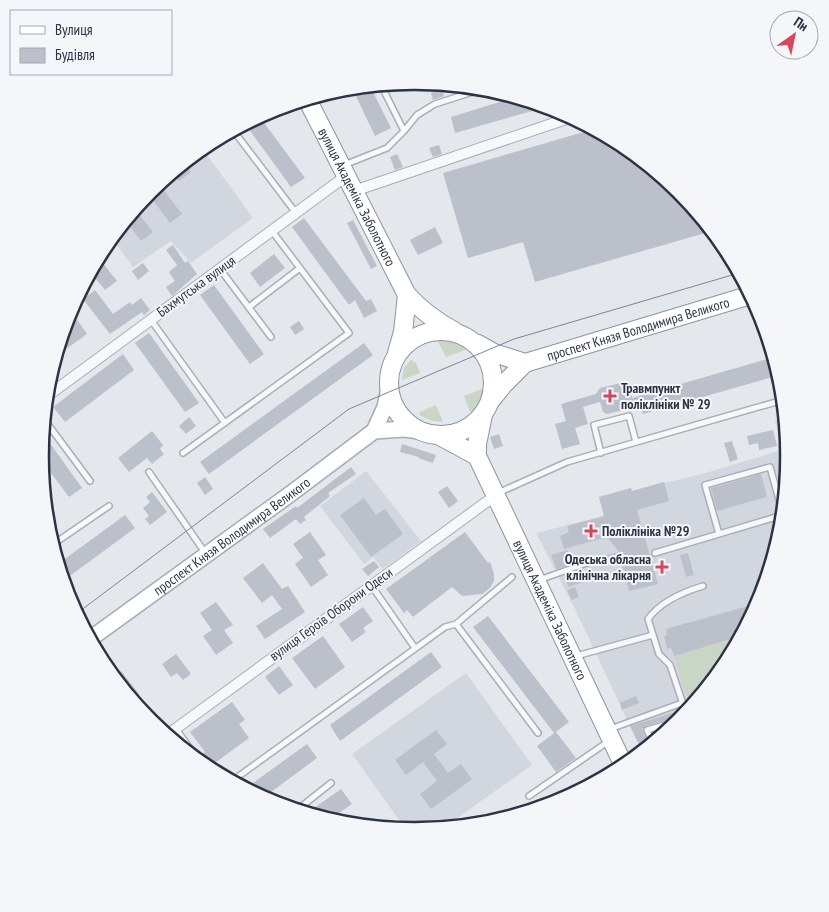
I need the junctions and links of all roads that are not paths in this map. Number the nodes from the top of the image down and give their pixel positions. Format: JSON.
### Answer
{"nodes":[{"id":1,"x":384,"y":92,"type":"edge"},
{"id":2,"x":467,"y":94,"type":"edge"},
{"id":3,"x":311,"y":106,"type":"edge"},
{"id":4,"x":561,"y":121,"type":"edge"},
{"id":5,"x":404,"y":132,"type":"junction"},
{"id":6,"x":238,"y":136,"type":"edge"},
{"id":7,"x":347,"y":177,"type":"junction"},
{"id":8,"x":296,"y":213,"type":"junction"},
{"id":9,"x":272,"y":230,"type":"junction"},
{"id":10,"x":300,"y":268,"type":"junction"},
{"id":11,"x":220,"y":269,"type":"junction"},
{"id":12,"x":407,"y":295,"type":"junction"},
{"id":13,"x":744,"y":297,"type":"edge"},
{"id":14,"x":249,"y":307,"type":"junction"},
{"id":15,"x":151,"y":320,"type":"junction"},
{"id":16,"x":271,"y":337,"type":"dead end"},
{"id":17,"x":466,"y":337,"type":"junction"},
{"id":18,"x":397,"y":354,"type":"junction"},
{"id":19,"x":525,"y":363,"type":"junction"},
{"id":20,"x":389,"y":389,"type":"junction"},
{"id":21,"x":55,"y":390,"type":"edge"},
{"id":22,"x":776,"y":402,"type":"edge"},
{"id":23,"x":487,"y":408,"type":"junction"},
{"id":24,"x":226,"y":422,"type":"junction"},
{"id":25,"x":50,"y":428,"type":"edge"},
{"id":26,"x":374,"y":431,"type":"junction"},
{"id":27,"x":420,"y":431,"type":"junction"},
{"id":28,"x":437,"y":435,"type":"junction"},
{"id":29,"x":636,"y":442,"type":"junction"},
{"id":30,"x":183,"y":453,"type":"dead end"},
{"id":31,"x":602,"y":453,"type":"junction"},
{"id":32,"x":477,"y":456,"type":"junction"},
{"id":33,"x":149,"y":472,"type":"dead end"},
{"id":34,"x":90,"y":481,"type":"dead end"},
{"id":35,"x":496,"y":495,"type":"junction"},
{"id":36,"x":778,"y":495,"type":"edge"},
{"id":37,"x":109,"y":506,"type":"dead end"},
{"id":38,"x":775,"y":517,"type":"edge"},
{"id":39,"x":719,"y":534,"type":"junction"},
{"id":40,"x":59,"y":540,"type":"edge"},
{"id":41,"x":655,"y":553,"type":"dead end"},
{"id":42,"x":206,"y":554,"type":"junction"},
{"id":43,"x":594,"y":560,"type":"dead end"},
{"id":44,"x":512,"y":577,"type":"dead end"},
{"id":45,"x":536,"y":581,"type":"junction"},
{"id":46,"x":371,"y":584,"type":"junction"},
{"id":47,"x":703,"y":586,"type":"dead end"},
{"id":48,"x":456,"y":624,"type":"junction"},
{"id":49,"x":96,"y":635,"type":"edge"},
{"id":50,"x":653,"y":635,"type":"junction"},
{"id":51,"x":416,"y":648,"type":"junction"},
{"id":52,"x":572,"y":657,"type":"junction"},
{"id":53,"x":682,"y":703,"type":"joint"},
{"id":54,"x":661,"y":726,"type":"edge"},
{"id":55,"x":176,"y":728,"type":"junction"},
{"id":56,"x":173,"y":731,"type":"edge"},
{"id":57,"x":538,"y":733,"type":"dead end"},
{"id":58,"x":609,"y":734,"type":"junction"},
{"id":59,"x":650,"y":736,"type":"edge"},
{"id":60,"x":184,"y":740,"type":"edge"},
{"id":61,"x":620,"y":758,"type":"edge"},
{"id":62,"x":238,"y":776,"type":"edge"},
{"id":63,"x":331,"y":783,"type":"dead end"},
{"id":64,"x":529,"y":796,"type":"dead end"},
{"id":65,"x":304,"y":804,"type":"edge"}],
"edges":[{"from":1,"to":5,"type":"lane"},
{"from":2,"to":5,"type":"lane"},
{"from":3,"to":7,"type":"highway","name":"вулиця Академіка Заболотного"},
{"from":4,"to":7,"type":"street","name":"Бахмутська вулиця"},
{"from":5,"to":7,"type":"lane"},
{"from":6,"to":8,"type":"lane"},
{"from":7,"to":8,"type":"street","name":"Бахмутська вулиця"},
{"from":7,"to":12,"type":"highway","name":"вулиця Академіка Заболотного"},
{"from":8,"to":9,"type":"street","name":"Бахмутська вулиця"},
{"from":9,"to":10,"type":"lane"},
{"from":9,"to":11,"type":"street","name":"Бахмутська вулиця"},
{"from":10,"to":14,"type":"lane"},
{"from":10,"to":24,"type":"lane"},
{"from":11,"to":14,"type":"lane"},
{"from":11,"to":15,"type":"street","name":"Бахмутська вулиця"},
{"from":12,"to":17,"type":"highway","name":"вулиця Академіка Заболотного"},
{"from":12,"to":18,"type":"highway"},
{"from":13,"to":19,"type":"highway","name":"проспект Князя Володимира Великого"},
{"from":14,"to":16,"type":"lane"},
{"from":15,"to":21,"type":"street","name":"Бахмутська вулиця"},
{"from":15,"to":24,"type":"lane"},
{"from":17,"to":18,"type":"highway"},
{"from":17,"to":19,"type":"highway"},
{"from":17,"to":23,"type":"highway"},
{"from":18,"to":20,"type":"highway"},
{"from":19,"to":23,"type":"highway","name":"проспект Князя Володимира Великого"},
{"from":20,"to":26,"type":"main road","name":"проспект Князя Володимира Великого"},
{"from":20,"to":27,"type":"highway"},
{"from":22,"to":29,"type":"lane"},
{"from":23,"to":28,"type":"highway"},
{"from":23,"to":32,"type":"highway"},
{"from":24,"to":30,"type":"lane"},
{"from":25,"to":34,"type":"lane"},
{"from":26,"to":27,"type":"main road"},
{"from":26,"to":42,"type":"main road","name":"проспект Князя Володимира Великого"},
{"from":27,"to":28,"type":"highway"},
{"from":28,"to":32,"type":"highway"},
{"from":29,"to":31,"type":"lane"},
{"from":29,"to":31,"type":"lane"},
{"from":31,"to":35,"type":"lane"},
{"from":32,"to":35,"type":"highway","name":"вулиця Академіка Заболотного"},
{"from":33,"to":42,"type":"lane"},
{"from":35,"to":45,"type":"highway","name":"вулиця Академіка Заболотного"},
{"from":35,"to":46,"type":"street","name":"вулиця Героїв Оборони Одеси"},
{"from":36,"to":39,"type":"lane"},
{"from":37,"to":40,"type":"lane"},
{"from":38,"to":39,"type":"lane"},
{"from":39,"to":41,"type":"lane"},
{"from":42,"to":49,"type":"main road","name":"проспект Князя Володимира Великого"},
{"from":43,"to":45,"type":"lane"},
{"from":44,"to":48,"type":"lane"},
{"from":45,"to":52,"type":"highway","name":"вулиця Академіка Заболотного"},
{"from":46,"to":51,"type":"lane"},
{"from":46,"to":55,"type":"street","name":"вулиця Героїв Оборони Одеси"},
{"from":47,"to":50,"type":"lane"},
{"from":48,"to":51,"type":"lane"},
{"from":48,"to":57,"type":"lane"},
{"from":50,"to":52,"type":"lane"},
{"from":50,"to":53,"type":"lane"},
{"from":51,"to":62,"type":"lane"},
{"from":52,"to":58,"type":"highway","name":"вулиця Академіка Заболотного"},
{"from":53,"to":58,"type":"lane"},
{"from":54,"to":59,"type":"lane"},
{"from":55,"to":56,"type":"street","name":"вулиця Героїв Оборони Одеси"},
{"from":55,"to":60,"type":"lane"},
{"from":58,"to":61,"type":"highway","name":"вулиця Академіка Заболотного"},
{"from":58,"to":64,"type":"lane"},
{"from":63,"to":65,"type":"lane"}]}
